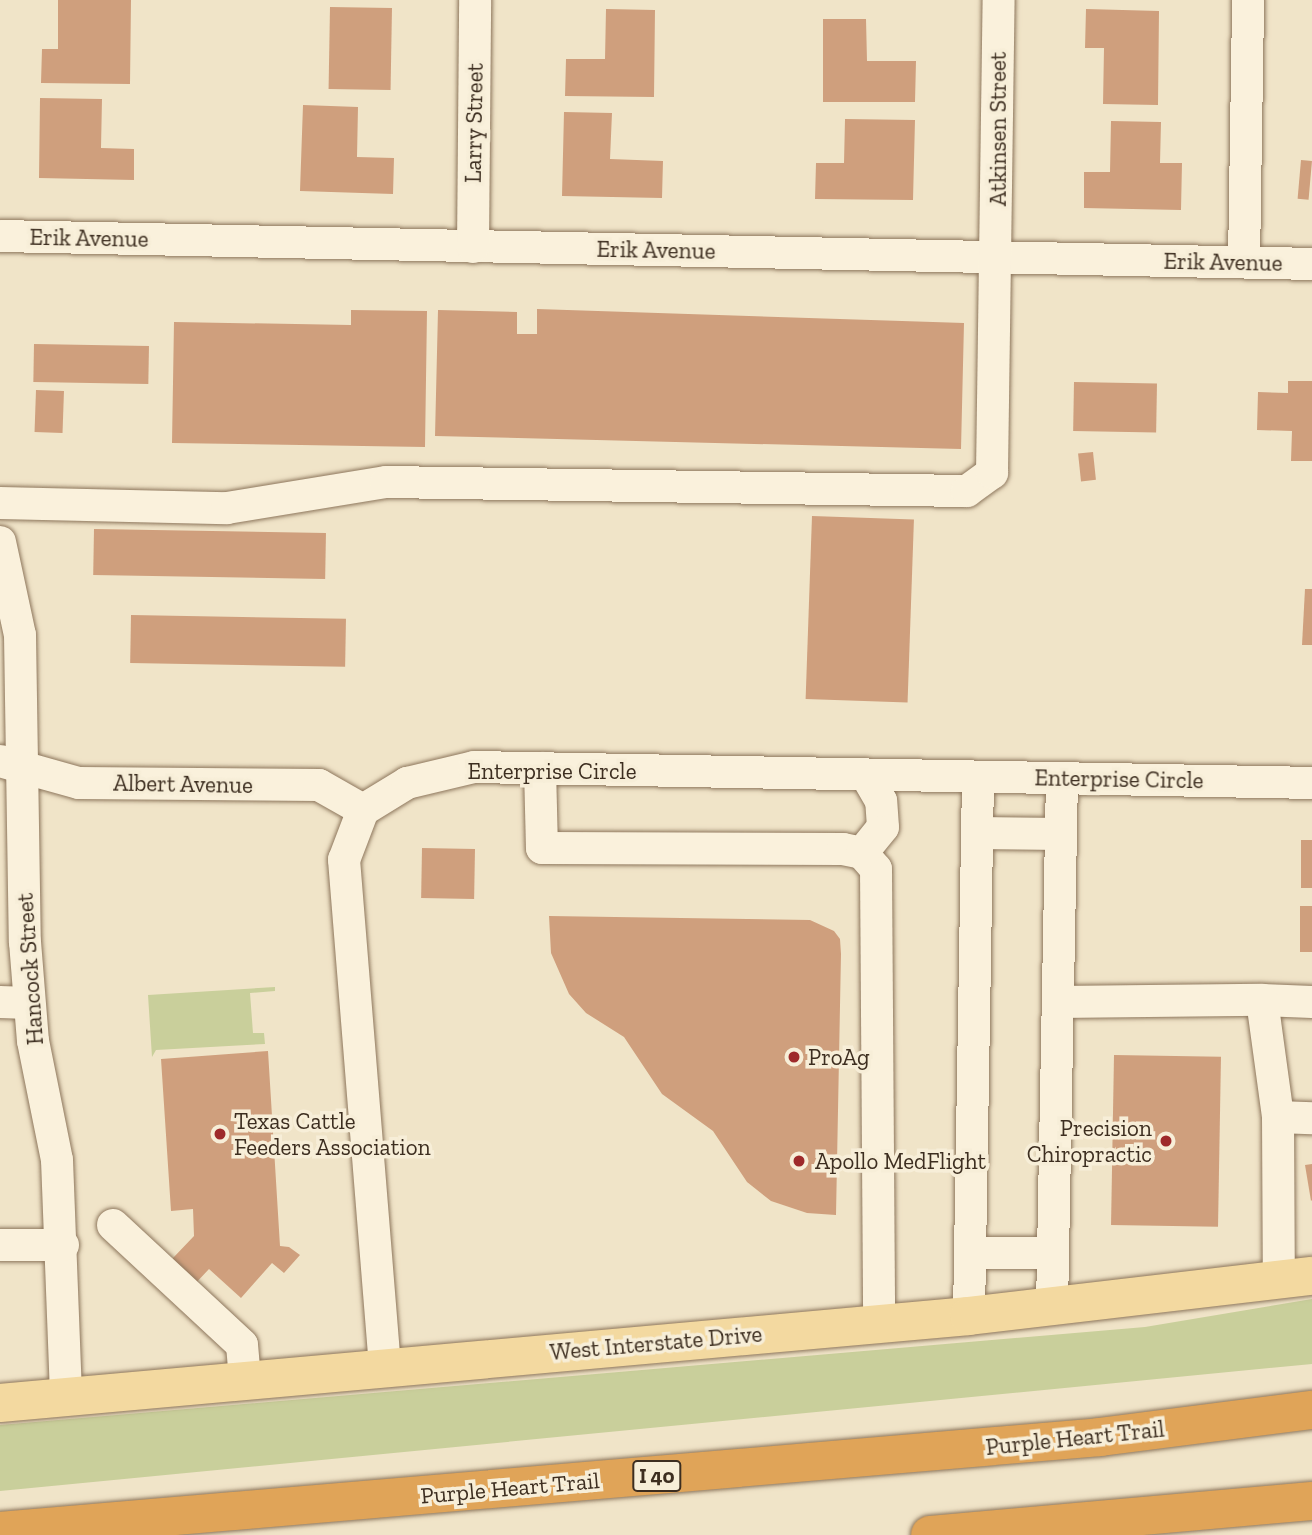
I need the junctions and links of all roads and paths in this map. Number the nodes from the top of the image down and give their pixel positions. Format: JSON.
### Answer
{"nodes":[{"id":1,"x":475,"y":0,"type":"edge"},
{"id":2,"x":999,"y":0,"type":"edge"},
{"id":3,"x":1248,"y":0,"type":"edge"},
{"id":4,"x":0,"y":236,"type":"edge"},
{"id":5,"x":473,"y":247,"type":"junction"},
{"id":6,"x":997,"y":257,"type":"junction"},
{"id":7,"x":1244,"y":262,"type":"junction"},
{"id":8,"x":1312,"y":264,"type":"edge"},
{"id":9,"x":0,"y":503,"type":"edge"},
{"id":10,"x":0,"y":542,"type":"edge"},
{"id":11,"x":12,"y":765,"type":"edge"},
{"id":12,"x":540,"y":768,"type":"junction"},
{"id":13,"x":866,"y":775,"type":"junction"},
{"id":14,"x":978,"y":777,"type":"junction"},
{"id":15,"x":1062,"y":778,"type":"junction"},
{"id":16,"x":1312,"y":783,"type":"edge"},
{"id":17,"x":363,"y":810,"type":"junction"},
{"id":18,"x":977,"y":833,"type":"junction"},
{"id":19,"x":1061,"y":834,"type":"junction"},
{"id":20,"x":862,"y":853,"type":"junction"},
{"id":21,"x":1262,"y":1000,"type":"junction"},
{"id":22,"x":15,"y":1002,"type":"edge"},
{"id":23,"x":1058,"y":1002,"type":"junction"},
{"id":24,"x":1312,"y":1002,"type":"edge"},
{"id":25,"x":1278,"y":1116,"type":"junction"},
{"id":26,"x":1312,"y":1118,"type":"edge"},
{"id":27,"x":113,"y":1226,"type":"dead end"},
{"id":28,"x":0,"y":1245,"type":"edge"},
{"id":29,"x":63,"y":1245,"type":"junction"},
{"id":30,"x":970,"y":1253,"type":"junction"},
{"id":31,"x":1053,"y":1253,"type":"junction"},
{"id":32,"x":1295,"y":1279,"type":"edge"},
{"id":33,"x":1052,"y":1308,"type":"junction"},
{"id":34,"x":969,"y":1316,"type":"junction"},
{"id":35,"x":879,"y":1324,"type":"junction"},
{"id":36,"x":385,"y":1367,"type":"junction"},
{"id":37,"x":245,"y":1380,"type":"junction"},
{"id":38,"x":66,"y":1397,"type":"junction"},
{"id":39,"x":0,"y":1403,"type":"edge"},
{"id":40,"x":1312,"y":1410,"type":"edge"},
{"id":41,"x":1312,"y":1501,"type":"edge"},
{"id":42,"x":0,"y":1531,"type":"edge"},
{"id":43,"x":930,"y":1535,"type":"edge"}],
"edges":[{"from":1,"to":5,"type":"street","name":"Larry Street"},
{"from":2,"to":6,"type":"street","name":"Atkinsen Street"},
{"from":3,"to":7,"type":"street"},
{"from":4,"to":5,"type":"street","name":"Erik Avenue"},
{"from":5,"to":6,"type":"street","name":"Erik Avenue"},
{"from":6,"to":7,"type":"street","name":"Erik Avenue"},
{"from":6,"to":9,"type":"street","name":"Atkinsen Street"},
{"from":7,"to":8,"type":"street","name":"Erik Avenue"},
{"from":10,"to":11,"type":"street","name":"Hancock Street"},
{"from":11,"to":17,"type":"street","name":"Albert Avenue"},
{"from":11,"to":22,"type":"street","name":"Hancock Street"},
{"from":12,"to":13,"type":"street","name":"Enterprise Circle"},
{"from":12,"to":17,"type":"street","name":"Enterprise Circle"},
{"from":12,"to":20,"type":"street"},
{"from":13,"to":14,"type":"street","name":"Enterprise Circle"},
{"from":13,"to":20,"type":"street"},
{"from":14,"to":15,"type":"street","name":"Enterprise Circle"},
{"from":14,"to":18,"type":"street"},
{"from":15,"to":16,"type":"street","name":"Enterprise Circle"},
{"from":15,"to":19,"type":"street"},
{"from":17,"to":36,"type":"street"},
{"from":18,"to":19,"type":"street"},
{"from":18,"to":30,"type":"street"},
{"from":19,"to":23,"type":"street"},
{"from":20,"to":35,"type":"street"},
{"from":21,"to":23,"type":"street"},
{"from":21,"to":24,"type":"street"},
{"from":21,"to":25,"type":"street"},
{"from":22,"to":29,"type":"street","name":"Hancock Street"},
{"from":23,"to":31,"type":"street"},
{"from":25,"to":26,"type":"street"},
{"from":25,"to":32,"type":"street"},
{"from":27,"to":37,"type":"street"},
{"from":28,"to":29,"type":"street"},
{"from":29,"to":38,"type":"street","name":"Hancock Street"},
{"from":30,"to":31,"type":"street"},
{"from":30,"to":34,"type":"street"},
{"from":31,"to":33,"type":"street"},
{"from":32,"to":33,"type":"main road","name":"West Interstate Drive"},
{"from":33,"to":34,"type":"main road","name":"West Interstate Drive"},
{"from":34,"to":35,"type":"main road","name":"West Interstate Drive"},
{"from":35,"to":36,"type":"main road","name":"West Interstate Drive"},
{"from":36,"to":37,"type":"main road","name":"West Interstate Drive"},
{"from":37,"to":38,"type":"main road","name":"West Interstate Drive"},
{"from":38,"to":39,"type":"main road","name":"West Interstate Drive"},
{"from":40,"to":42,"type":"highway","name":"Purple Heart Trail","number":"I 40"},
{"from":41,"to":43,"type":"highway"}]}
